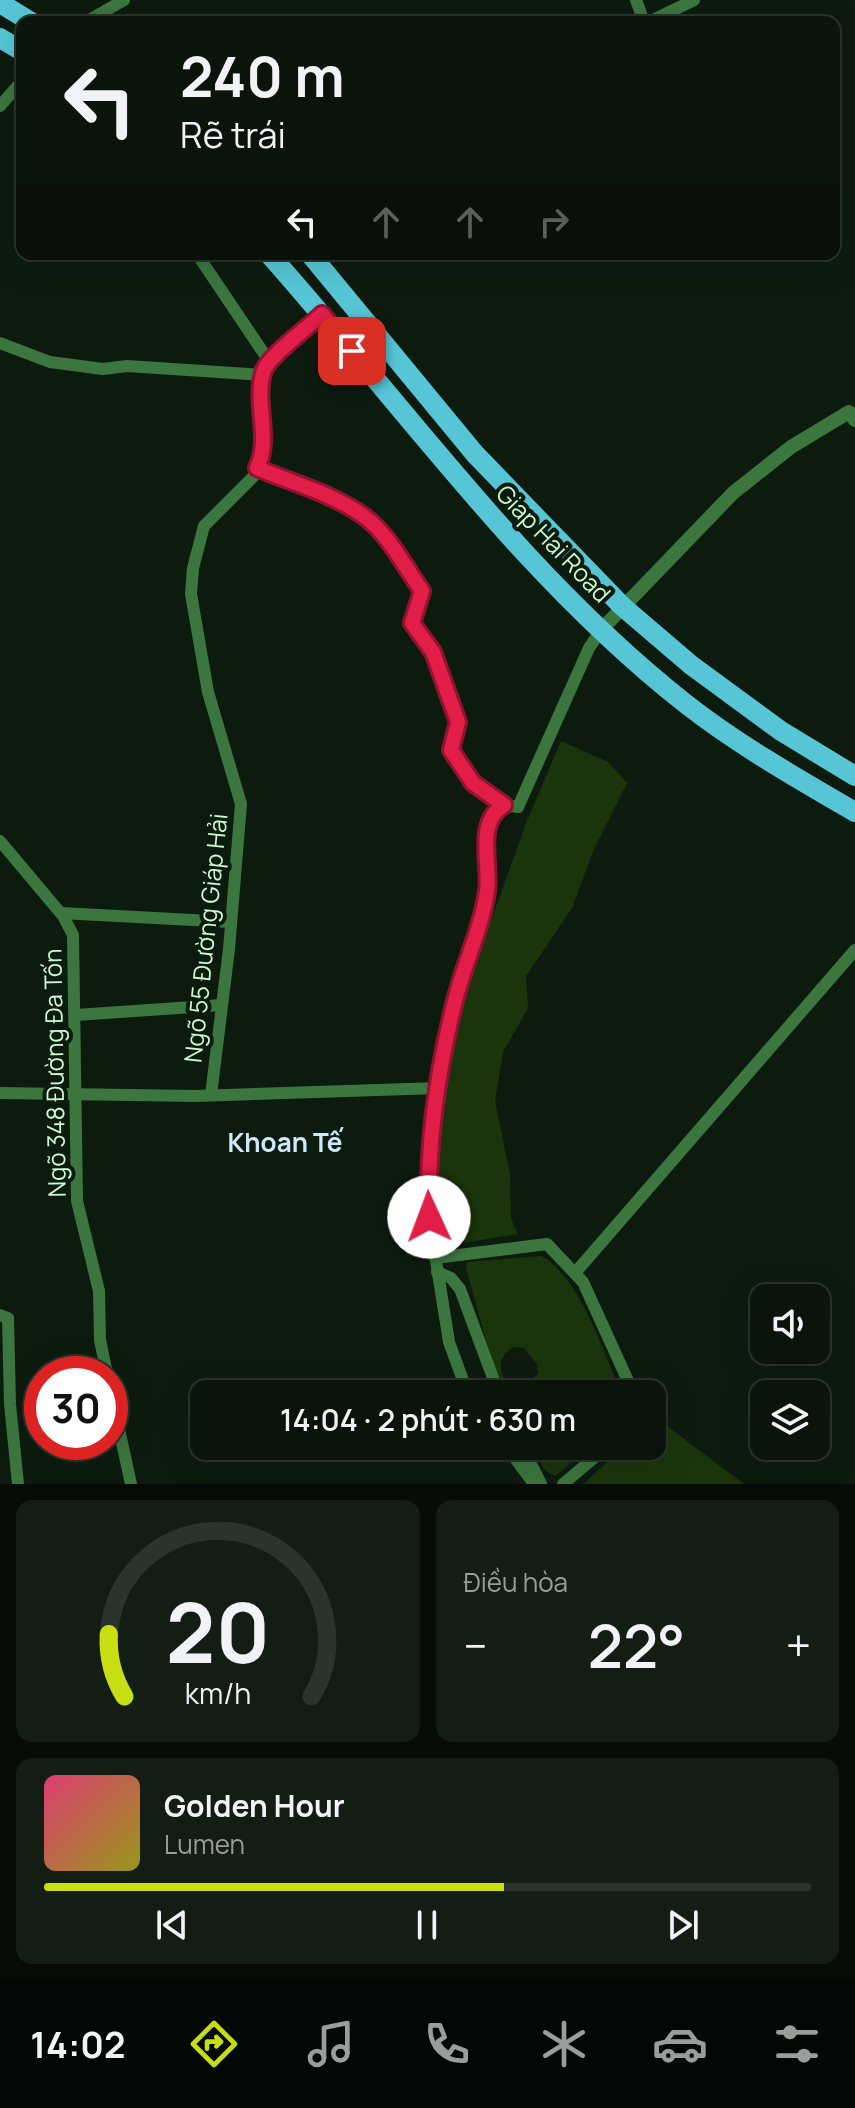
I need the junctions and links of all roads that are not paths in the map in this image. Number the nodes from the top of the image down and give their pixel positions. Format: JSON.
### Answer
{"nodes":[{"id":1,"x":124,"y":0,"type":"edge"},
{"id":2,"x":694,"y":0,"type":"edge"},
{"id":3,"x":0,"y":3,"type":"edge"},
{"id":4,"x":21,"y":16,"type":"edge"},
{"id":5,"x":96,"y":16,"type":"edge"},
{"id":6,"x":659,"y":16,"type":"edge"},
{"id":7,"x":16,"y":88,"type":"edge"},
{"id":8,"x":0,"y":106,"type":"edge"},
{"id":9,"x":201,"y":260,"type":"edge"},
{"id":10,"x":274,"y":260,"type":"edge"},
{"id":11,"x":315,"y":260,"type":"edge"},
{"id":12,"x":322,"y":314,"type":"junction"},
{"id":13,"x":0,"y":343,"type":"edge"},
{"id":14,"x":391,"y":349,"type":"junction"},
{"id":15,"x":269,"y":361,"type":"junction"},
{"id":16,"x":367,"y":369,"type":"junction"},
{"id":17,"x":263,"y":375,"type":"junction"},
{"id":18,"x":853,"y":414,"type":"edge"},
{"id":19,"x":257,"y":468,"type":"junction"},
{"id":20,"x":622,"y":606,"type":"junction"},
{"id":21,"x":602,"y":629,"type":"junction"},
{"id":22,"x":855,"y":776,"type":"edge"},
{"id":23,"x":504,"y":805,"type":"junction"},
{"id":24,"x":855,"y":812,"type":"edge"},
{"id":25,"x":0,"y":841,"type":"edge"},
{"id":26,"x":61,"y":913,"type":"junction"},
{"id":27,"x":230,"y":922,"type":"junction"},
{"id":28,"x":855,"y":950,"type":"edge"},
{"id":29,"x":222,"y":1005,"type":"junction"},
{"id":30,"x":76,"y":1015,"type":"junction"},
{"id":31,"x":439,"y":1088,"type":"junction"},
{"id":32,"x":0,"y":1093,"type":"edge"},
{"id":33,"x":77,"y":1095,"type":"junction"},
{"id":34,"x":211,"y":1095,"type":"junction"},
{"id":35,"x":435,"y":1258,"type":"junction"},
{"id":36,"x":437,"y":1272,"type":"junction"},
{"id":37,"x":575,"y":1273,"type":"junction"},
{"id":38,"x":0,"y":1315,"type":"edge"},
{"id":39,"x":103,"y":1356,"type":"edge"},
{"id":40,"x":462,"y":1380,"type":"edge"},
{"id":41,"x":494,"y":1380,"type":"edge"},
{"id":42,"x":628,"y":1380,"type":"edge"},
{"id":43,"x":126,"y":1460,"type":"edge"},
{"id":44,"x":516,"y":1460,"type":"edge"},
{"id":45,"x":529,"y":1460,"type":"edge"},
{"id":46,"x":591,"y":1460,"type":"edge"},
{"id":47,"x":18,"y":1484,"type":"edge"},
{"id":48,"x":131,"y":1484,"type":"edge"},
{"id":49,"x":534,"y":1484,"type":"edge"},
{"id":50,"x":541,"y":1484,"type":"edge"},
{"id":51,"x":563,"y":1484,"type":"edge"}],
"edges":[{"from":1,"to":5,"type":"street"},
{"from":2,"to":6,"type":"street"},
{"from":3,"to":4,"type":"highway"},
{"from":7,"to":8,"type":"street"},
{"from":9,"to":15,"type":"street"},
{"from":10,"to":12,"type":"highway","name":"Giap Hai Road"},
{"from":11,"to":14,"type":"highway","name":"Giap Hai Road"},
{"from":12,"to":15,"type":"street"},
{"from":12,"to":16,"type":"highway","name":"Giap Hai Road"},
{"from":13,"to":17,"type":"street"},
{"from":14,"to":16,"type":"highway"},
{"from":14,"to":20,"type":"highway","name":"Giap Hai Road"},
{"from":15,"to":17,"type":"street"},
{"from":16,"to":21,"type":"highway","name":"Giap Hai Road"},
{"from":17,"to":19,"type":"street"},
{"from":18,"to":20,"type":"street"},
{"from":19,"to":23,"type":"street"},
{"from":19,"to":27,"type":"street","name":"Ngõ 55 Đường Giáp Hải"},
{"from":20,"to":21,"type":"street"},
{"from":20,"to":22,"type":"highway","name":"Giap Hai Road"},
{"from":21,"to":23,"type":"street"},
{"from":21,"to":24,"type":"highway","name":"Giap Hai Road"},
{"from":23,"to":31,"type":"street"},
{"from":25,"to":26,"type":"street","name":"Ngõ 348 Đường Đa Tốn"},
{"from":26,"to":27,"type":"street"},
{"from":26,"to":30,"type":"street","name":"Ngõ 348 Đường Đa Tốn"},
{"from":27,"to":29,"type":"street","name":"Ngõ 55 Đường Giáp Hải"},
{"from":28,"to":37,"type":"street"},
{"from":29,"to":30,"type":"street"},
{"from":29,"to":34,"type":"street","name":"Ngõ 55 Đường Giáp Hải"},
{"from":30,"to":33,"type":"street","name":"Ngõ 348 Đường Đa Tốn"},
{"from":31,"to":34,"type":"street"},
{"from":31,"to":35,"type":"street"},
{"from":32,"to":33,"type":"street"},
{"from":33,"to":34,"type":"street"},
{"from":33,"to":39,"type":"street","name":"Ngõ 348 Đường Đa Tốn"},
{"from":35,"to":36,"type":"street"},
{"from":35,"to":37,"type":"street"},
{"from":36,"to":40,"type":"street"},
{"from":36,"to":41,"type":"street"},
{"from":37,"to":42,"type":"street"},
{"from":38,"to":47,"type":"street"},
{"from":43,"to":48,"type":"street"},
{"from":44,"to":49,"type":"street"},
{"from":45,"to":50,"type":"street"},
{"from":46,"to":51,"type":"street"}]}
